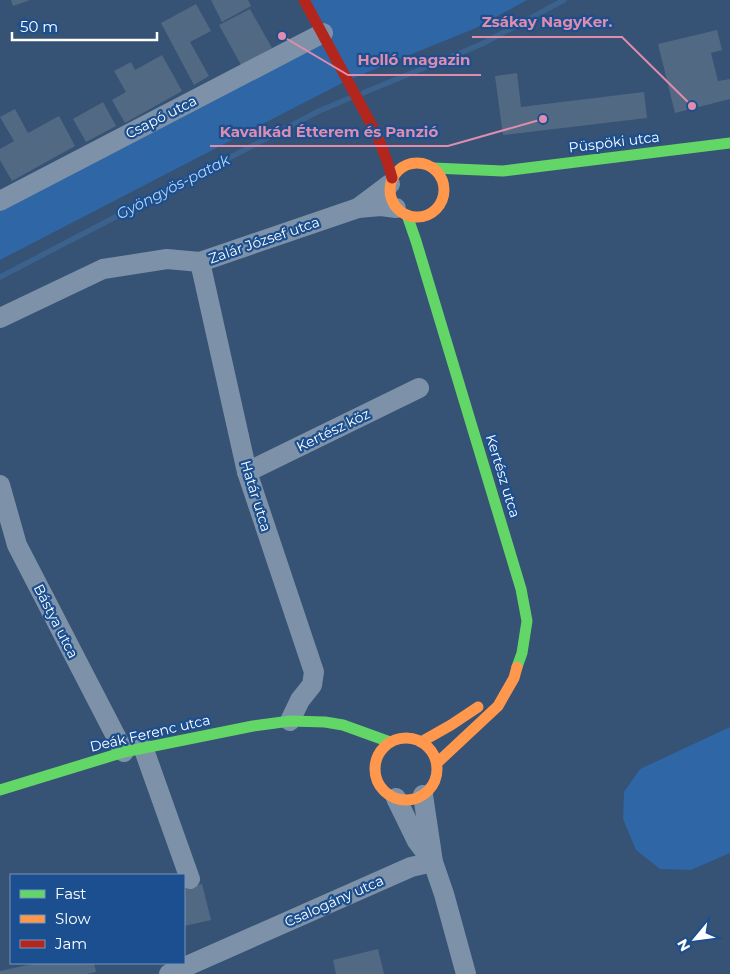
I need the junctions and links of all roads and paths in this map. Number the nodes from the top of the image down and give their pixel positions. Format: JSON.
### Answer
{"nodes":[{"id":1,"x":304,"y":0,"type":"edge"},
{"id":2,"x":323,"y":33,"type":"junction"},
{"id":3,"x":377,"y":135,"type":"junction"},
{"id":4,"x":390,"y":143,"type":"dead end"},
{"id":5,"x":730,"y":143,"type":"edge"},
{"id":6,"x":404,"y":152,"type":"dead end"},
{"id":7,"x":419,"y":162,"type":"junction"},
{"id":8,"x":433,"y":168,"type":"junction"},
{"id":9,"x":503,"y":171,"type":"junction"},
{"id":10,"x":391,"y":181,"type":"junction"},
{"id":11,"x":478,"y":181,"type":"dead end"},
{"id":12,"x":455,"y":192,"type":"dead end"},
{"id":13,"x":0,"y":201,"type":"edge"},
{"id":14,"x":438,"y":207,"type":"junction"},
{"id":15,"x":358,"y":208,"type":"junction"},
{"id":16,"x":401,"y":212,"type":"junction"},
{"id":17,"x":430,"y":228,"type":"dead end"},
{"id":18,"x":429,"y":248,"type":"dead end"},
{"id":19,"x":200,"y":262,"type":"junction"},
{"id":20,"x":429,"y":285,"type":"junction"},
{"id":21,"x":0,"y":318,"type":"edge"},
{"id":22,"x":419,"y":388,"type":"dead end"},
{"id":23,"x":247,"y":472,"type":"junction"},
{"id":24,"x":0,"y":486,"type":"edge"},
{"id":25,"x":514,"y":678,"type":"junction"},
{"id":26,"x":290,"y":721,"type":"junction"},
{"id":27,"x":310,"y":721,"type":"junction"},
{"id":28,"x":336,"y":734,"type":"dead end"},
{"id":29,"x":390,"y":742,"type":"junction"},
{"id":30,"x":421,"y":742,"type":"junction"},
{"id":31,"x":133,"y":750,"type":"junction"},
{"id":32,"x":437,"y":763,"type":"junction"},
{"id":33,"x":0,"y":790,"type":"edge"},
{"id":34,"x":423,"y":795,"type":"junction"},
{"id":35,"x":396,"y":798,"type":"junction"},
{"id":36,"x":432,"y":862,"type":"junction"},
{"id":37,"x":190,"y":879,"type":"dead end"},
{"id":38,"x":169,"y":974,"type":"edge"},
{"id":39,"x":466,"y":974,"type":"edge"}],
"edges":[{"from":1,"to":2,"type":"street"},
{"from":2,"to":3,"type":"street"},
{"from":2,"to":13,"type":"street","name":"Csapó utca"},
{"from":3,"to":4,"type":"street"},
{"from":3,"to":10,"type":"street"},
{"from":5,"to":9,"type":"street","name":"Püspöki utca"},
{"from":6,"to":7,"type":"street"},
{"from":7,"to":8,"type":"street"},
{"from":7,"to":10,"type":"street"},
{"from":8,"to":9,"type":"street"},
{"from":8,"to":14,"type":"street"},
{"from":9,"to":11,"type":"street"},
{"from":10,"to":15,"type":"street"},
{"from":10,"to":16,"type":"street"},
{"from":12,"to":14,"type":"street"},
{"from":14,"to":16,"type":"street"},
{"from":14,"to":17,"type":"street"},
{"from":15,"to":16,"type":"street"},
{"from":15,"to":19,"type":"street","name":"Zalár József utca"},
{"from":16,"to":20,"type":"street","name":"Kertész utca"},
{"from":18,"to":20,"type":"street"},
{"from":19,"to":21,"type":"street","name":"Zalár József utca"},
{"from":19,"to":23,"type":"street","name":"Határ utca"},
{"from":20,"to":25,"type":"street","name":"Kertész utca"},
{"from":22,"to":23,"type":"street","name":"Kertész köz"},
{"from":23,"to":26,"type":"street","name":"Határ utca"},
{"from":24,"to":31,"type":"street","name":"Bástya utca"},
{"from":25,"to":30,"type":"street"},
{"from":25,"to":32,"type":"street","name":"Kertész utca"},
{"from":26,"to":27,"type":"street","name":"Deák Ferenc utca"},
{"from":26,"to":31,"type":"street","name":"Deák Ferenc utca"},
{"from":27,"to":28,"type":"street"},
{"from":27,"to":29,"type":"street"},
{"from":29,"to":30,"type":"street"},
{"from":29,"to":35,"type":"street"},
{"from":30,"to":32,"type":"street"},
{"from":31,"to":33,"type":"street","name":"Deák Ferenc utca"},
{"from":31,"to":37,"type":"street","name":"Bástya utca"},
{"from":32,"to":34,"type":"street"},
{"from":34,"to":35,"type":"street"},
{"from":34,"to":36,"type":"street"},
{"from":35,"to":36,"type":"street"},
{"from":36,"to":38,"type":"street","name":"Csalogány utca"},
{"from":36,"to":39,"type":"street"}]}
